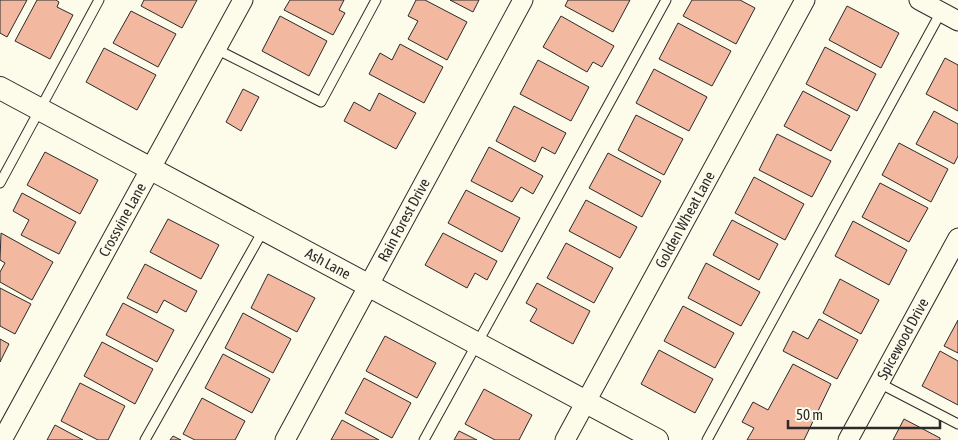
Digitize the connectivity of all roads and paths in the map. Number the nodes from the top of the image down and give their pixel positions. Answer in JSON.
{"nodes":[{"id":1,"x":99,"y":0,"type":"edge"},
{"id":2,"x":243,"y":0,"type":"edge"},
{"id":3,"x":376,"y":0,"type":"edge"},
{"id":4,"x":523,"y":0,"type":"edge"},
{"id":5,"x":666,"y":0,"type":"edge"},
{"id":6,"x":806,"y":0,"type":"edge"},
{"id":7,"x":919,"y":0,"type":"edge"},
{"id":8,"x":952,"y":15,"type":"edge"},
{"id":9,"x":216,"y":49,"type":"junction"},
{"id":10,"x":0,"y":88,"type":"edge"},
{"id":11,"x":40,"y":109,"type":"junction"},
{"id":12,"x":150,"y":168,"type":"junction"},
{"id":13,"x":0,"y":183,"type":"edge"},
{"id":14,"x":264,"y":229,"type":"junction"},
{"id":15,"x":958,"y":238,"type":"edge"},
{"id":16,"x":369,"y":285,"type":"junction"},
{"id":17,"x":477,"y":344,"type":"junction"},
{"id":18,"x":879,"y":383,"type":"junction"},
{"id":19,"x":586,"y":402,"type":"junction"},
{"id":20,"x":958,"y":424,"type":"edge"},
{"id":21,"x":2,"y":440,"type":"edge"},
{"id":22,"x":145,"y":440,"type":"edge"},
{"id":23,"x":285,"y":440,"type":"edge"},
{"id":24,"x":424,"y":440,"type":"edge"},
{"id":25,"x":565,"y":440,"type":"edge"},
{"id":26,"x":657,"y":440,"type":"edge"},
{"id":27,"x":707,"y":440,"type":"edge"},
{"id":28,"x":848,"y":440,"type":"edge"}],
"edges":[{"from":1,"to":11,"type":"lane"},
{"from":2,"to":9,"type":"street","name":"Crossvine Lane"},
{"from":3,"to":9,"type":"lane"},
{"from":4,"to":16,"type":"street","name":"Rain Forest Drive"},
{"from":5,"to":17,"type":"lane"},
{"from":6,"to":19,"type":"street","name":"Golden Wheat Lane"},
{"from":7,"to":8,"type":"street"},
{"from":8,"to":27,"type":"lane"},
{"from":9,"to":12,"type":"street","name":"Crossvine Lane"},
{"from":10,"to":11,"type":"street","name":"Ash Lane"},
{"from":11,"to":12,"type":"street","name":"Ash Lane"},
{"from":11,"to":13,"type":"lane"},
{"from":12,"to":14,"type":"street","name":"Ash Lane"},
{"from":12,"to":21,"type":"street","name":"Crossvine Lane"},
{"from":14,"to":16,"type":"street","name":"Ash Lane"},
{"from":14,"to":22,"type":"lane"},
{"from":15,"to":18,"type":"street","name":"Spicewood Drive"},
{"from":16,"to":17,"type":"street","name":"Ash Lane"},
{"from":16,"to":23,"type":"street","name":"Rain Forest Drive"},
{"from":17,"to":19,"type":"street","name":"Ash Lane"},
{"from":17,"to":24,"type":"lane"},
{"from":18,"to":20,"type":"lane"},
{"from":18,"to":28,"type":"street","name":"Spicewood Drive"},
{"from":19,"to":25,"type":"street","name":"Golden Wheat Lane"},
{"from":19,"to":26,"type":"street","name":"Ash Lane"}]}
